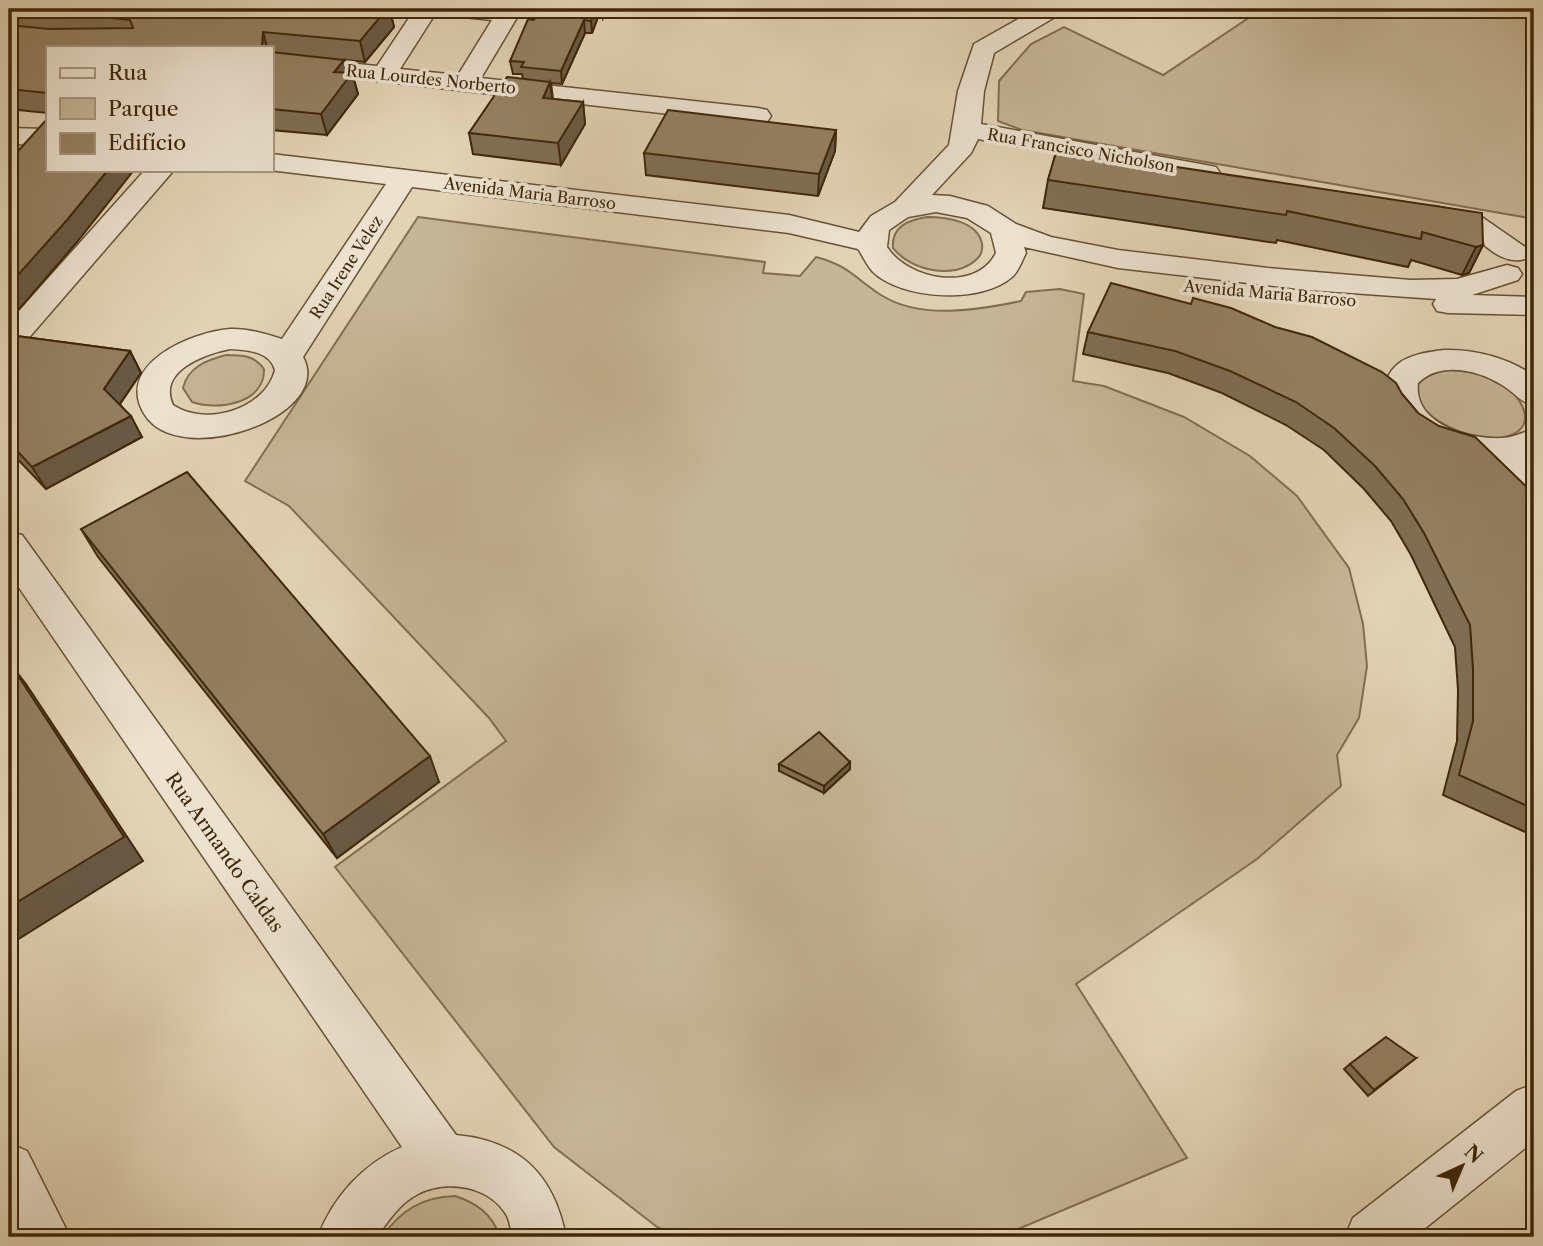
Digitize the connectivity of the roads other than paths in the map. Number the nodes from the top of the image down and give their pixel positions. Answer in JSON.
{"nodes":[{"id":1,"x":427,"y":9,"type":"edge"},
{"id":2,"x":442,"y":9,"type":"edge"},
{"id":3,"x":1052,"y":9,"type":"edge"},
{"id":4,"x":508,"y":11,"type":"edge"},
{"id":5,"x":273,"y":62,"type":"edge"},
{"id":6,"x":384,"y":74,"type":"junction"},
{"id":7,"x":466,"y":82,"type":"junction"},
{"id":8,"x":758,"y":116,"type":"dead end"},
{"id":9,"x":9,"y":136,"type":"edge"},
{"id":10,"x":46,"y":137,"type":"edge"},
{"id":11,"x":965,"y":138,"type":"junction"},
{"id":12,"x":273,"y":162,"type":"edge"},
{"id":13,"x":158,"y":172,"type":"edge"},
{"id":14,"x":1225,"y":176,"type":"edge"},
{"id":15,"x":404,"y":178,"type":"junction"},
{"id":16,"x":971,"y":209,"type":"junction"},
{"id":17,"x":1415,"y":211,"type":"edge"},
{"id":18,"x":895,"y":213,"type":"junction"},
{"id":19,"x":789,"y":224,"type":"junction"},
{"id":20,"x":871,"y":243,"type":"junction"},
{"id":21,"x":1008,"y":244,"type":"junction"},
{"id":22,"x":1519,"y":258,"type":"edge"},
{"id":23,"x":1532,"y":307,"type":"edge"},
{"id":24,"x":9,"y":341,"type":"edge"},
{"id":25,"x":287,"y":356,"type":"dead end"},
{"id":26,"x":1534,"y":395,"type":"edge"},
{"id":27,"x":1534,"y":441,"type":"edge"},
{"id":28,"x":1498,"y":451,"type":"junction"},
{"id":29,"x":1534,"y":485,"type":"edge"},
{"id":30,"x":9,"y":545,"type":"edge"},
{"id":31,"x":1534,"y":1109,"type":"edge"},
{"id":32,"x":442,"y":1160,"type":"junction"},
{"id":33,"x":9,"y":1169,"type":"edge"},
{"id":34,"x":43,"y":1237,"type":"edge"},
{"id":35,"x":345,"y":1237,"type":"edge"},
{"id":36,"x":539,"y":1237,"type":"edge"},
{"id":37,"x":1372,"y":1237,"type":"edge"}],
"edges":[{"from":1,"to":6,"type":"street"},
{"from":2,"to":4,"type":"street"},
{"from":3,"to":11,"type":"street"},
{"from":4,"to":7,"type":"street"},
{"from":5,"to":6,"type":"street","name":"Rua Lourdes Norberto"},
{"from":6,"to":7,"type":"street","name":"Rua Lourdes Norberto"},
{"from":7,"to":8,"type":"street","name":"Rua Lourdes Norberto"},
{"from":9,"to":10,"type":"street"},
{"from":11,"to":14,"type":"street","name":"Rua Francisco Nicholson"},
{"from":11,"to":16,"type":"street"},
{"from":11,"to":18,"type":"street"},
{"from":12,"to":15,"type":"street","name":"Avenida Maria Barroso"},
{"from":13,"to":24,"type":"street"},
{"from":15,"to":19,"type":"street","name":"Avenida Maria Barroso"},
{"from":15,"to":25,"type":"street","name":"Rua Irene Velez"},
{"from":16,"to":18,"type":"street","name":"Avenida Maria Barroso"},
{"from":16,"to":21,"type":"street","name":"Avenida Maria Barroso"},
{"from":17,"to":22,"type":"street"},
{"from":18,"to":19,"type":"street","name":"Avenida Maria Barroso"},
{"from":18,"to":20,"type":"street"},
{"from":19,"to":20,"type":"street","name":"Avenida Maria Barroso"},
{"from":20,"to":21,"type":"street"},
{"from":21,"to":22,"type":"street","name":"Avenida Maria Barroso"},
{"from":21,"to":23,"type":"street","name":"Avenida Maria Barroso"},
{"from":22,"to":23,"type":"street","name":"Avenida Maria Barroso"},
{"from":26,"to":28,"type":"street"},
{"from":27,"to":28,"type":"street"},
{"from":28,"to":29,"type":"street"},
{"from":30,"to":32,"type":"street","name":"Rua Armando Caldas"},
{"from":31,"to":37,"type":"street"},
{"from":32,"to":35,"type":"street"},
{"from":32,"to":36,"type":"street"},
{"from":33,"to":34,"type":"street"}]}
